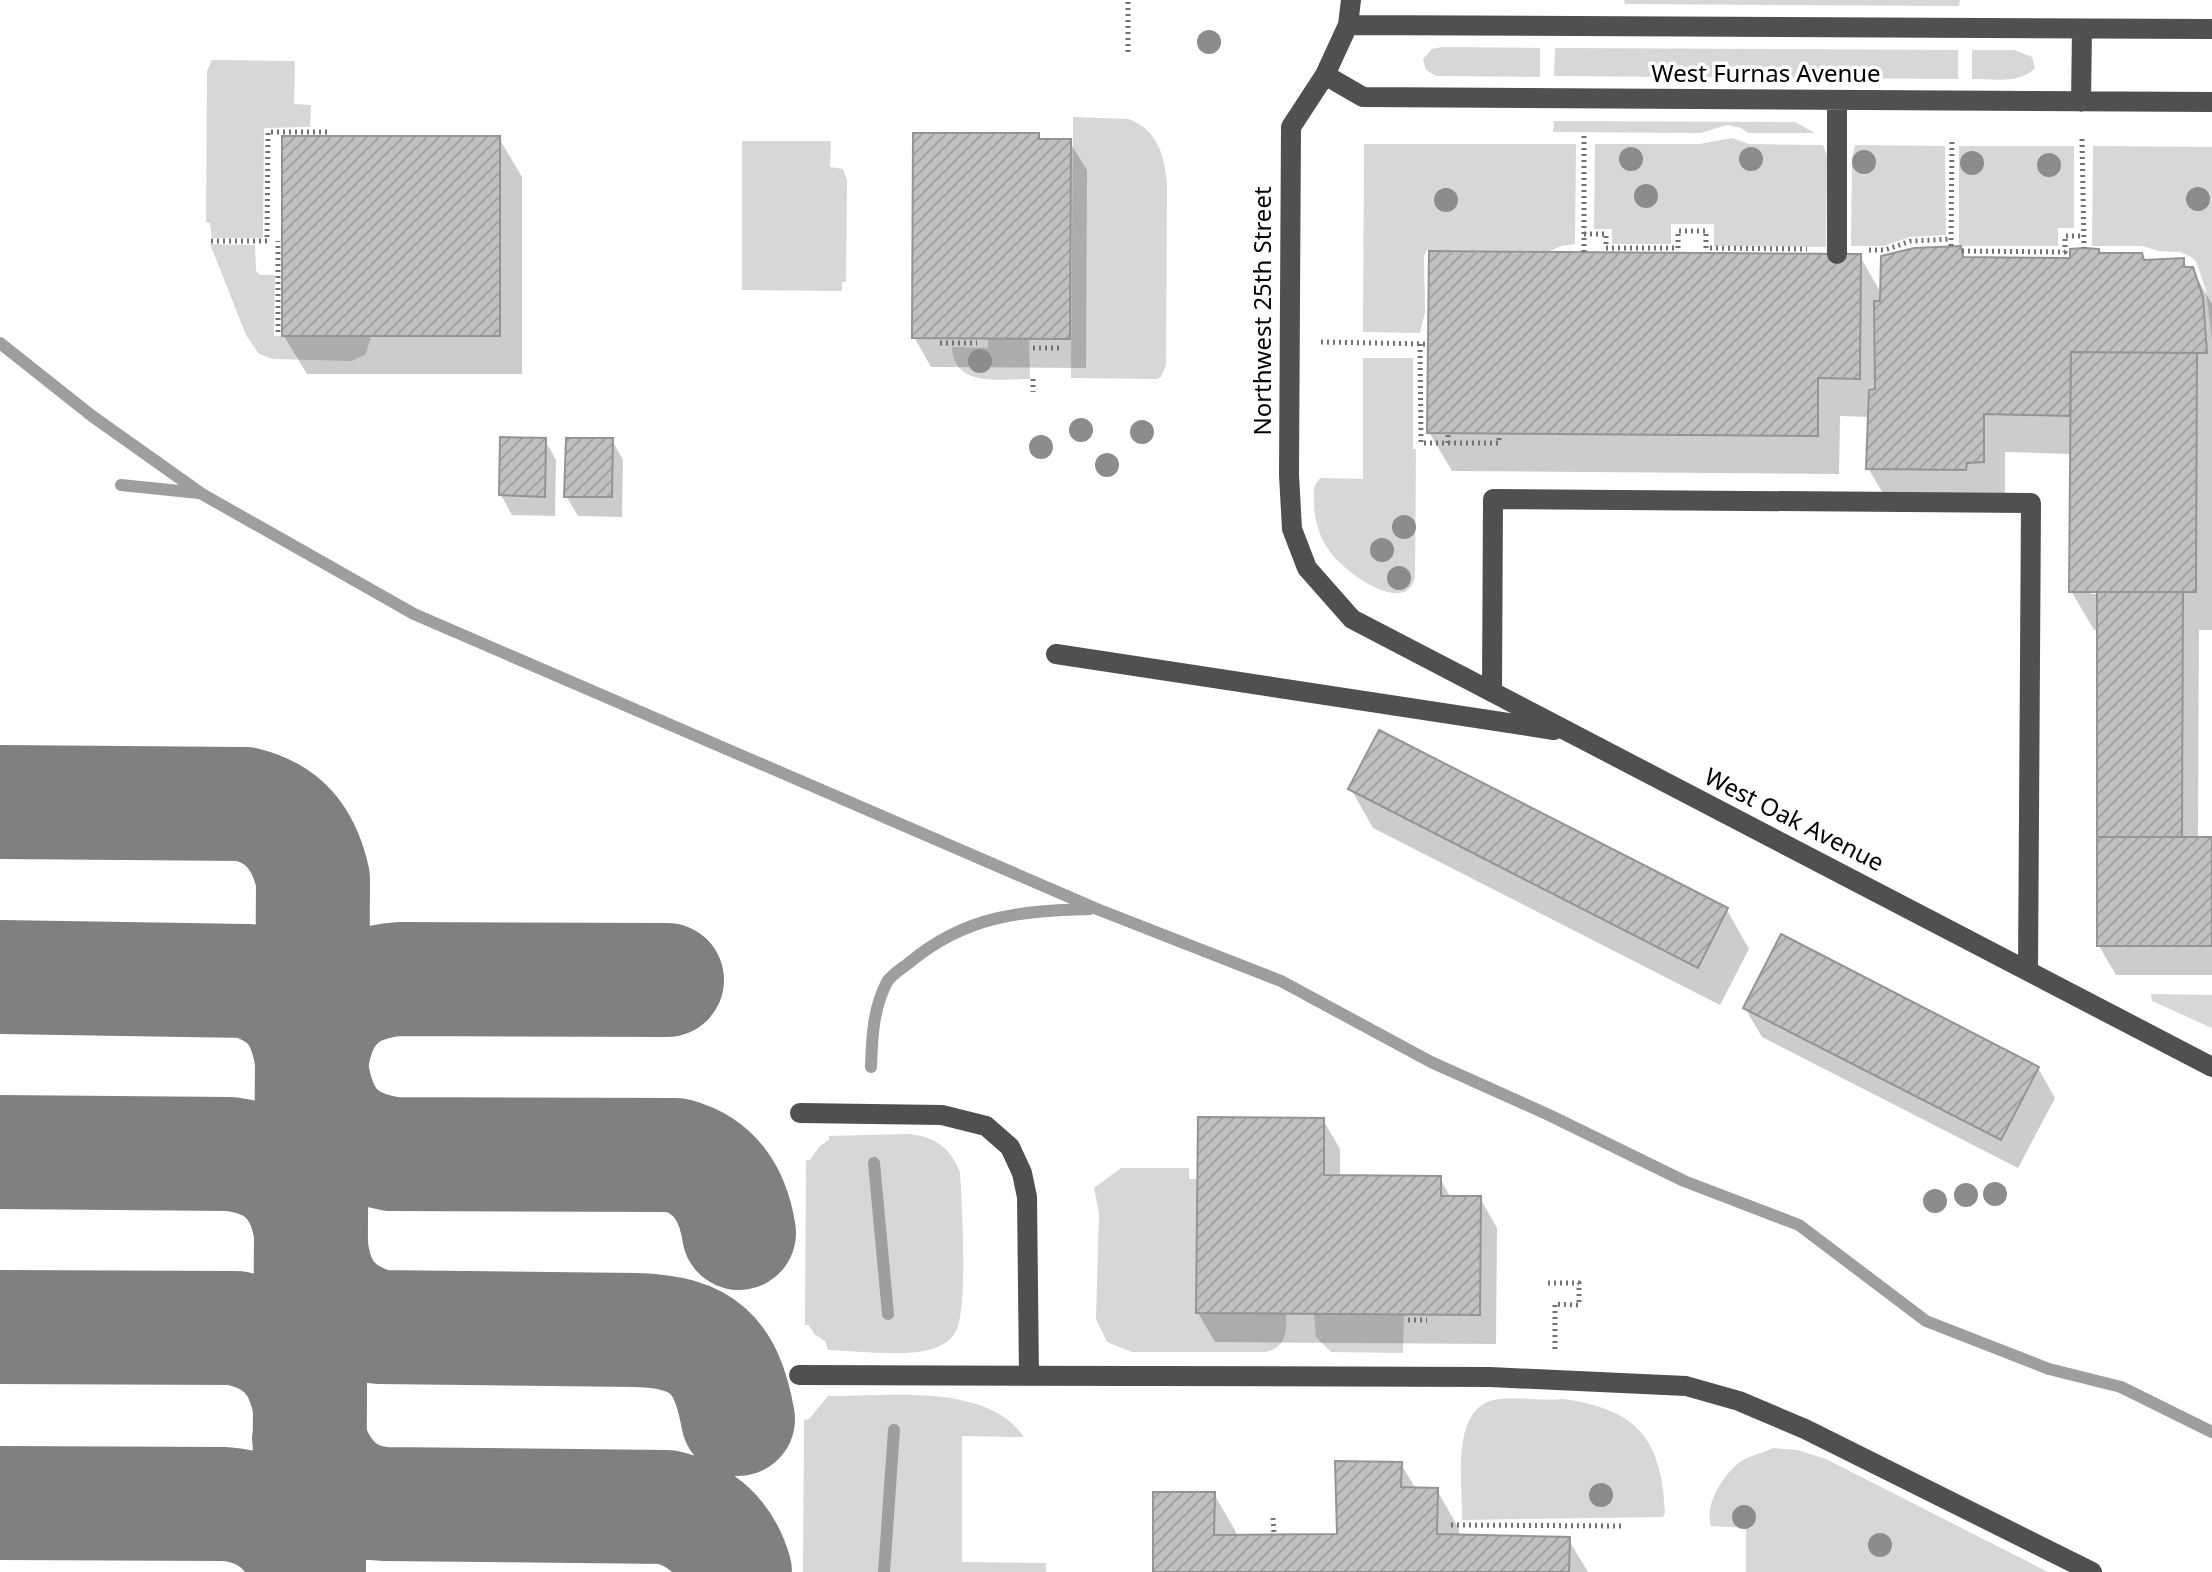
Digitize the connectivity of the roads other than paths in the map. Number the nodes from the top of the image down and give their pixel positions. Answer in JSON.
{"nodes":[{"id":1,"x":1351,"y":0,"type":"edge"},
{"id":2,"x":1348,"y":25,"type":"junction"},
{"id":3,"x":2082,"y":29,"type":"junction"},
{"id":4,"x":2212,"y":29,"type":"edge"},
{"id":5,"x":1325,"y":75,"type":"junction"},
{"id":6,"x":1837,"y":100,"type":"junction"},
{"id":7,"x":2081,"y":102,"type":"junction"},
{"id":8,"x":2212,"y":102,"type":"edge"},
{"id":9,"x":1837,"y":252,"type":"road end"},
{"id":10,"x":1352,"y":619,"type":"joint"},
{"id":11,"x":1056,"y":654,"type":"dead end"},
{"id":12,"x":1492,"y":692,"type":"junction"},
{"id":13,"x":1570,"y":733,"type":"junction"},
{"id":14,"x":2028,"y":971,"type":"junction"},
{"id":15,"x":2212,"y":1067,"type":"edge"},
{"id":16,"x":800,"y":1113,"type":"dead end"},
{"id":17,"x":799,"y":1375,"type":"dead end"},
{"id":18,"x":1029,"y":1376,"type":"junction"},
{"id":19,"x":2092,"y":1572,"type":"edge"}],
"edges":[{"from":1,"to":2,"type":"lane","name":"Northwest 25th Street"},
{"from":2,"to":3,"type":"lane","name":"West Furnas Avenue"},
{"from":2,"to":5,"type":"lane","name":"Northwest 25th Street"},
{"from":3,"to":4,"type":"lane","name":"West Furnas Avenue"},
{"from":3,"to":7,"type":"lane"},
{"from":5,"to":6,"type":"lane","name":"West Furnas Avenue"},
{"from":5,"to":10,"type":"lane","name":"Northwest 25th Street"},
{"from":6,"to":7,"type":"lane","name":"West Furnas Avenue"},
{"from":6,"to":9,"type":"lane"},
{"from":7,"to":8,"type":"lane","name":"West Furnas Avenue"},
{"from":10,"to":12,"type":"lane","name":"West Oak Avenue"},
{"from":11,"to":13,"type":"lane"},
{"from":12,"to":13,"type":"lane","name":"West Oak Avenue"},
{"from":12,"to":14,"type":"lane"},
{"from":13,"to":14,"type":"lane","name":"West Oak Avenue"},
{"from":14,"to":15,"type":"lane","name":"West Oak Avenue"},
{"from":16,"to":18,"type":"lane"},
{"from":17,"to":18,"type":"lane"},
{"from":18,"to":19,"type":"lane"}]}
